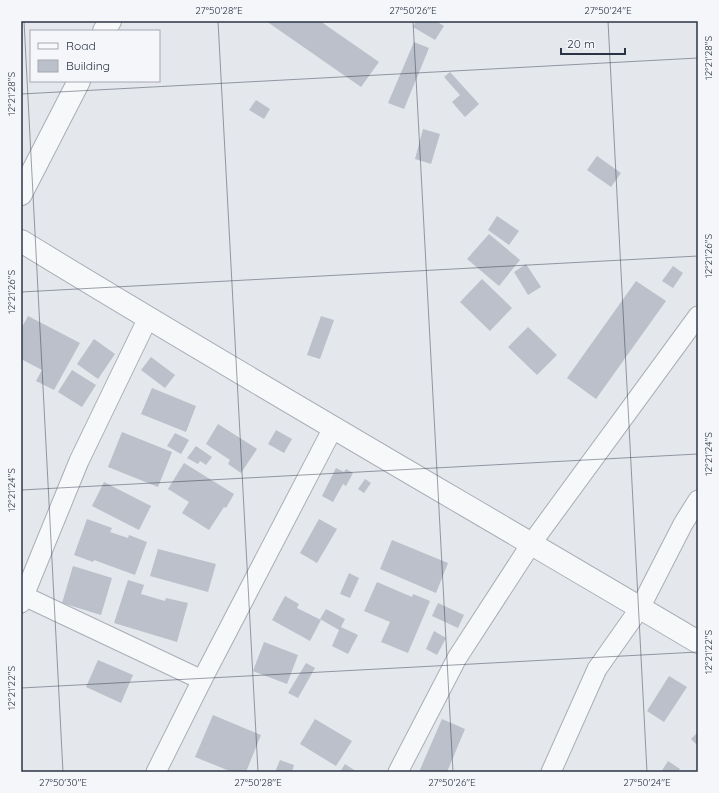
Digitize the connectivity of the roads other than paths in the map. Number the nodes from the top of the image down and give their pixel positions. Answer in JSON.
{"nodes":[{"id":1,"x":110,"y":21,"type":"edge"},
{"id":2,"x":105,"y":30,"type":"edge"},
{"id":3,"x":78,"y":82,"type":"edge"},
{"id":4,"x":21,"y":194,"type":"edge"},
{"id":5,"x":21,"y":241,"type":"edge"},
{"id":6,"x":698,"y":316,"type":"edge"},
{"id":7,"x":148,"y":318,"type":"junction"},
{"id":8,"x":333,"y":428,"type":"junction"},
{"id":9,"x":698,"y":500,"type":"edge"},
{"id":10,"x":531,"y":544,"type":"junction"},
{"id":11,"x":23,"y":600,"type":"edge"},
{"id":12,"x":634,"y":605,"type":"junction"},
{"id":13,"x":698,"y":642,"type":"edge"},
{"id":14,"x":202,"y":680,"type":"junction"},
{"id":15,"x":156,"y":772,"type":"edge"},
{"id":16,"x":398,"y":772,"type":"edge"},
{"id":17,"x":551,"y":772,"type":"edge"}],
"edges":[{"from":1,"to":2,"type":"street"},
{"from":3,"to":4,"type":"street"},
{"from":5,"to":7,"type":"street"},
{"from":6,"to":10,"type":"street"},
{"from":7,"to":8,"type":"street"},
{"from":7,"to":11,"type":"street"},
{"from":8,"to":10,"type":"street"},
{"from":8,"to":14,"type":"street"},
{"from":9,"to":12,"type":"street"},
{"from":10,"to":12,"type":"street"},
{"from":10,"to":16,"type":"street"},
{"from":11,"to":14,"type":"street"},
{"from":12,"to":13,"type":"street"},
{"from":12,"to":17,"type":"street"},
{"from":14,"to":15,"type":"street"}]}
